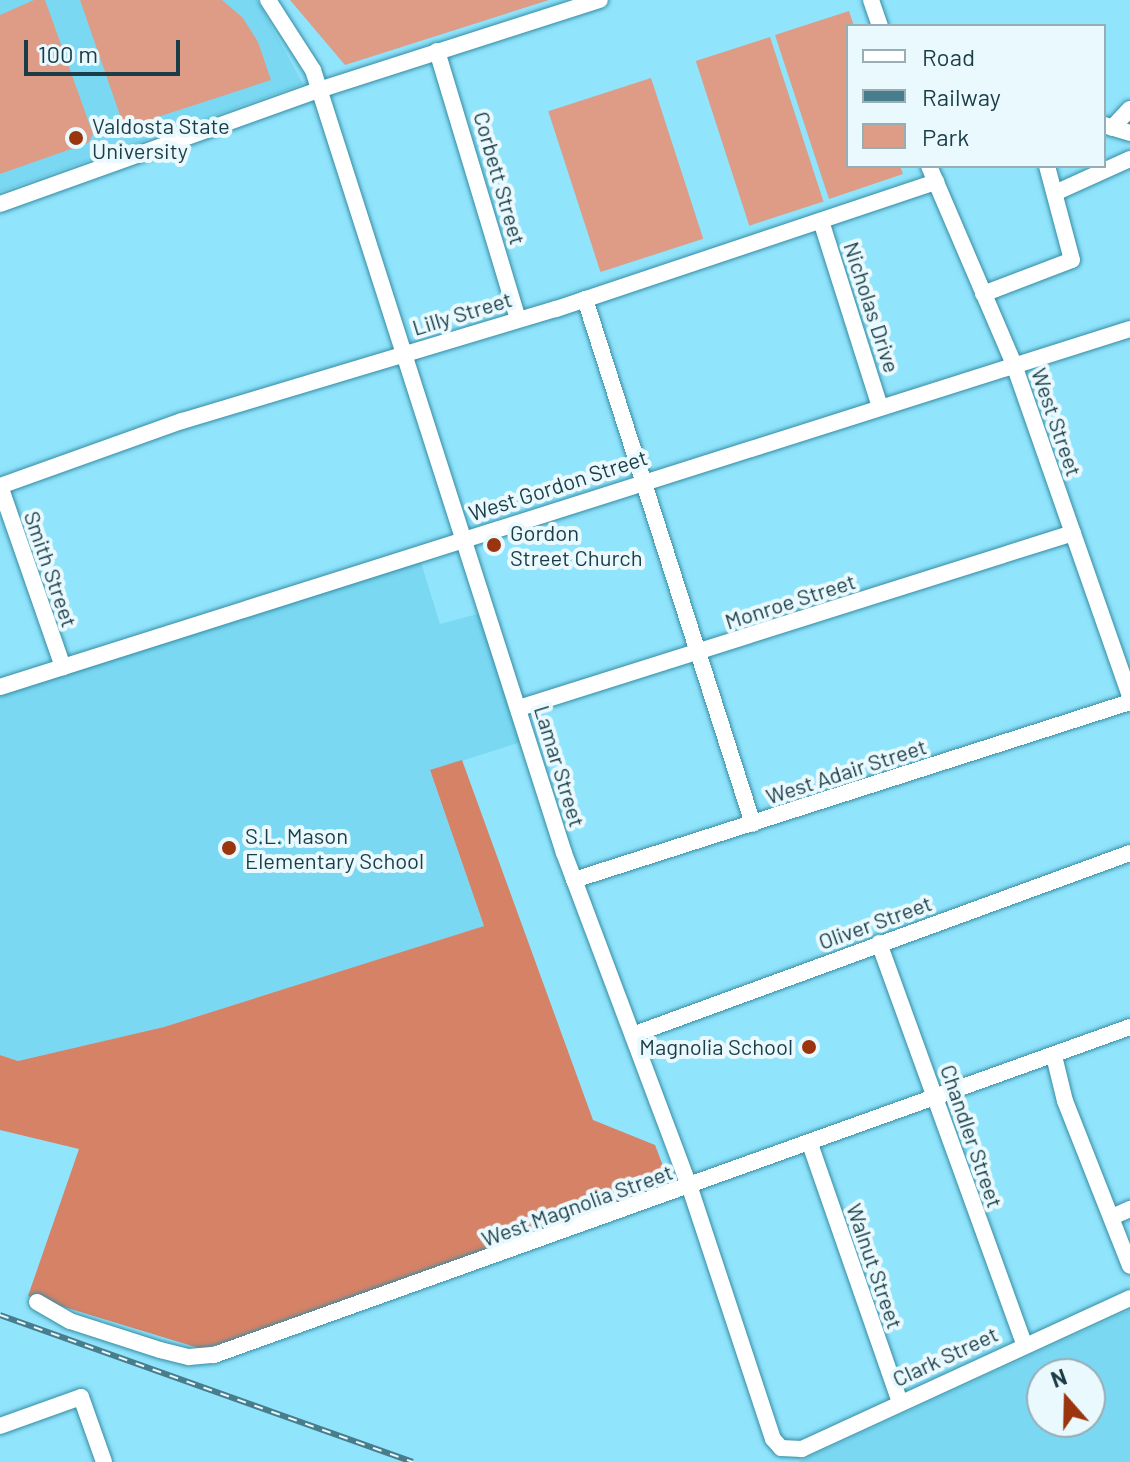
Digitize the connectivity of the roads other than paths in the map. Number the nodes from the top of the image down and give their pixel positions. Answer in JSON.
{"nodes":[{"id":1,"x":268,"y":0,"type":"edge"},
{"id":2,"x":600,"y":0,"type":"edge"},
{"id":3,"x":871,"y":0,"type":"edge"},
{"id":4,"x":879,"y":24,"type":"edge"},
{"id":5,"x":437,"y":51,"type":"junction"},
{"id":6,"x":319,"y":90,"type":"junction"},
{"id":7,"x":1130,"y":109,"type":"edge"},
{"id":8,"x":1108,"y":127,"type":"edge"},
{"id":9,"x":1130,"y":133,"type":"edge"},
{"id":10,"x":1130,"y":159,"type":"edge"},
{"id":11,"x":1048,"y":168,"type":"edge"},
{"id":12,"x":932,"y":174,"type":"edge"},
{"id":13,"x":1057,"y":192,"type":"junction"},
{"id":14,"x":0,"y":204,"type":"edge"},
{"id":15,"x":821,"y":221,"type":"junction"},
{"id":16,"x":983,"y":294,"type":"junction"},
{"id":17,"x":585,"y":299,"type":"junction"},
{"id":18,"x":518,"y":319,"type":"junction"},
{"id":19,"x":1130,"y":329,"type":"edge"},
{"id":20,"x":405,"y":354,"type":"junction"},
{"id":21,"x":1013,"y":362,"type":"junction"},
{"id":22,"x":880,"y":407,"type":"junction"},
{"id":23,"x":647,"y":480,"type":"junction"},
{"id":24,"x":0,"y":486,"type":"edge"},
{"id":25,"x":1073,"y":533,"type":"junction"},
{"id":26,"x":463,"y":538,"type":"junction"},
{"id":27,"x":701,"y":652,"type":"junction"},
{"id":28,"x":63,"y":667,"type":"junction"},
{"id":29,"x":0,"y":687,"type":"edge"},
{"id":30,"x":1130,"y":700,"type":"edge"},
{"id":31,"x":519,"y":708,"type":"junction"},
{"id":32,"x":753,"y":824,"type":"junction"},
{"id":33,"x":1130,"y":853,"type":"edge"},
{"id":34,"x":574,"y":880,"type":"junction"},
{"id":35,"x":879,"y":943,"type":"junction"},
{"id":36,"x":1130,"y":1027,"type":"edge"},
{"id":37,"x":635,"y":1034,"type":"junction"},
{"id":38,"x":1054,"y":1056,"type":"junction"},
{"id":39,"x":936,"y":1098,"type":"junction"},
{"id":40,"x":810,"y":1144,"type":"junction"},
{"id":41,"x":690,"y":1188,"type":"junction"},
{"id":42,"x":1130,"y":1209,"type":"edge"},
{"id":43,"x":1112,"y":1217,"type":"junction"},
{"id":44,"x":1130,"y":1266,"type":"edge"},
{"id":45,"x":1130,"y":1298,"type":"edge"},
{"id":46,"x":37,"y":1302,"type":"dead end"},
{"id":47,"x":1024,"y":1343,"type":"junction"},
{"id":48,"x":900,"y":1402,"type":"junction"},
{"id":49,"x":0,"y":1426,"type":"edge"},
{"id":50,"x":781,"y":1448,"type":"joint"},
{"id":51,"x":104,"y":1462,"type":"edge"}],
"edges":[{"from":1,"to":6,"type":"street","name":"Lamar Street"},
{"from":2,"to":5,"type":"street"},
{"from":3,"to":4,"type":"street"},
{"from":5,"to":6,"type":"street"},
{"from":5,"to":18,"type":"street","name":"Corbett Street"},
{"from":6,"to":14,"type":"street"},
{"from":6,"to":20,"type":"street","name":"Lamar Street"},
{"from":7,"to":8,"type":"street"},
{"from":8,"to":9,"type":"street"},
{"from":10,"to":13,"type":"street"},
{"from":11,"to":13,"type":"street"},
{"from":12,"to":15,"type":"street","name":"Lilly Street"},
{"from":12,"to":16,"type":"street","name":"West Street"},
{"from":13,"to":16,"type":"street"},
{"from":15,"to":17,"type":"street","name":"Lilly Street"},
{"from":15,"to":22,"type":"street","name":"Nicholas Drive"},
{"from":16,"to":21,"type":"street","name":"West Street"},
{"from":17,"to":18,"type":"street","name":"Lilly Street"},
{"from":17,"to":23,"type":"street"},
{"from":18,"to":20,"type":"street","name":"Lilly Street"},
{"from":19,"to":21,"type":"street","name":"West Gordon Street"},
{"from":20,"to":24,"type":"street","name":"Lilly Street"},
{"from":20,"to":26,"type":"street","name":"Lamar Street"},
{"from":21,"to":22,"type":"street","name":"West Gordon Street"},
{"from":21,"to":25,"type":"street","name":"West Street"},
{"from":22,"to":23,"type":"street","name":"West Gordon Street"},
{"from":23,"to":26,"type":"street","name":"West Gordon Street"},
{"from":23,"to":27,"type":"street"},
{"from":24,"to":28,"type":"street","name":"Smith Street"},
{"from":25,"to":27,"type":"street","name":"Monroe Street"},
{"from":25,"to":30,"type":"street","name":"West Street"},
{"from":26,"to":28,"type":"street","name":"West Gordon Street"},
{"from":26,"to":31,"type":"street","name":"Lamar Street"},
{"from":27,"to":31,"type":"street","name":"Monroe Street"},
{"from":27,"to":32,"type":"street"},
{"from":28,"to":29,"type":"street","name":"West Gordon Street"},
{"from":30,"to":32,"type":"street","name":"West Adair Street"},
{"from":31,"to":34,"type":"street","name":"Lamar Street"},
{"from":32,"to":34,"type":"street","name":"West Adair Street"},
{"from":33,"to":35,"type":"street","name":"Oliver Street"},
{"from":34,"to":37,"type":"street","name":"Lamar Street"},
{"from":35,"to":37,"type":"street","name":"Oliver Street"},
{"from":35,"to":39,"type":"street","name":"Chandler Street"},
{"from":36,"to":38,"type":"street","name":"West Magnolia Street"},
{"from":37,"to":41,"type":"street","name":"Lamar Street"},
{"from":38,"to":39,"type":"street","name":"West Magnolia Street"},
{"from":38,"to":43,"type":"street"},
{"from":39,"to":40,"type":"street","name":"West Magnolia Street"},
{"from":39,"to":47,"type":"street","name":"Chandler Street"},
{"from":40,"to":41,"type":"street","name":"West Magnolia Street"},
{"from":40,"to":48,"type":"street","name":"Walnut Street"},
{"from":41,"to":46,"type":"street","name":"West Magnolia Street"},
{"from":41,"to":50,"type":"street","name":"Lamar Street"},
{"from":42,"to":43,"type":"street"},
{"from":43,"to":44,"type":"street"},
{"from":45,"to":47,"type":"street","name":"Clark Street"},
{"from":47,"to":48,"type":"street","name":"Clark Street"},
{"from":48,"to":50,"type":"street","name":"Clark Street"},
{"from":49,"to":51,"type":"street"}]}
